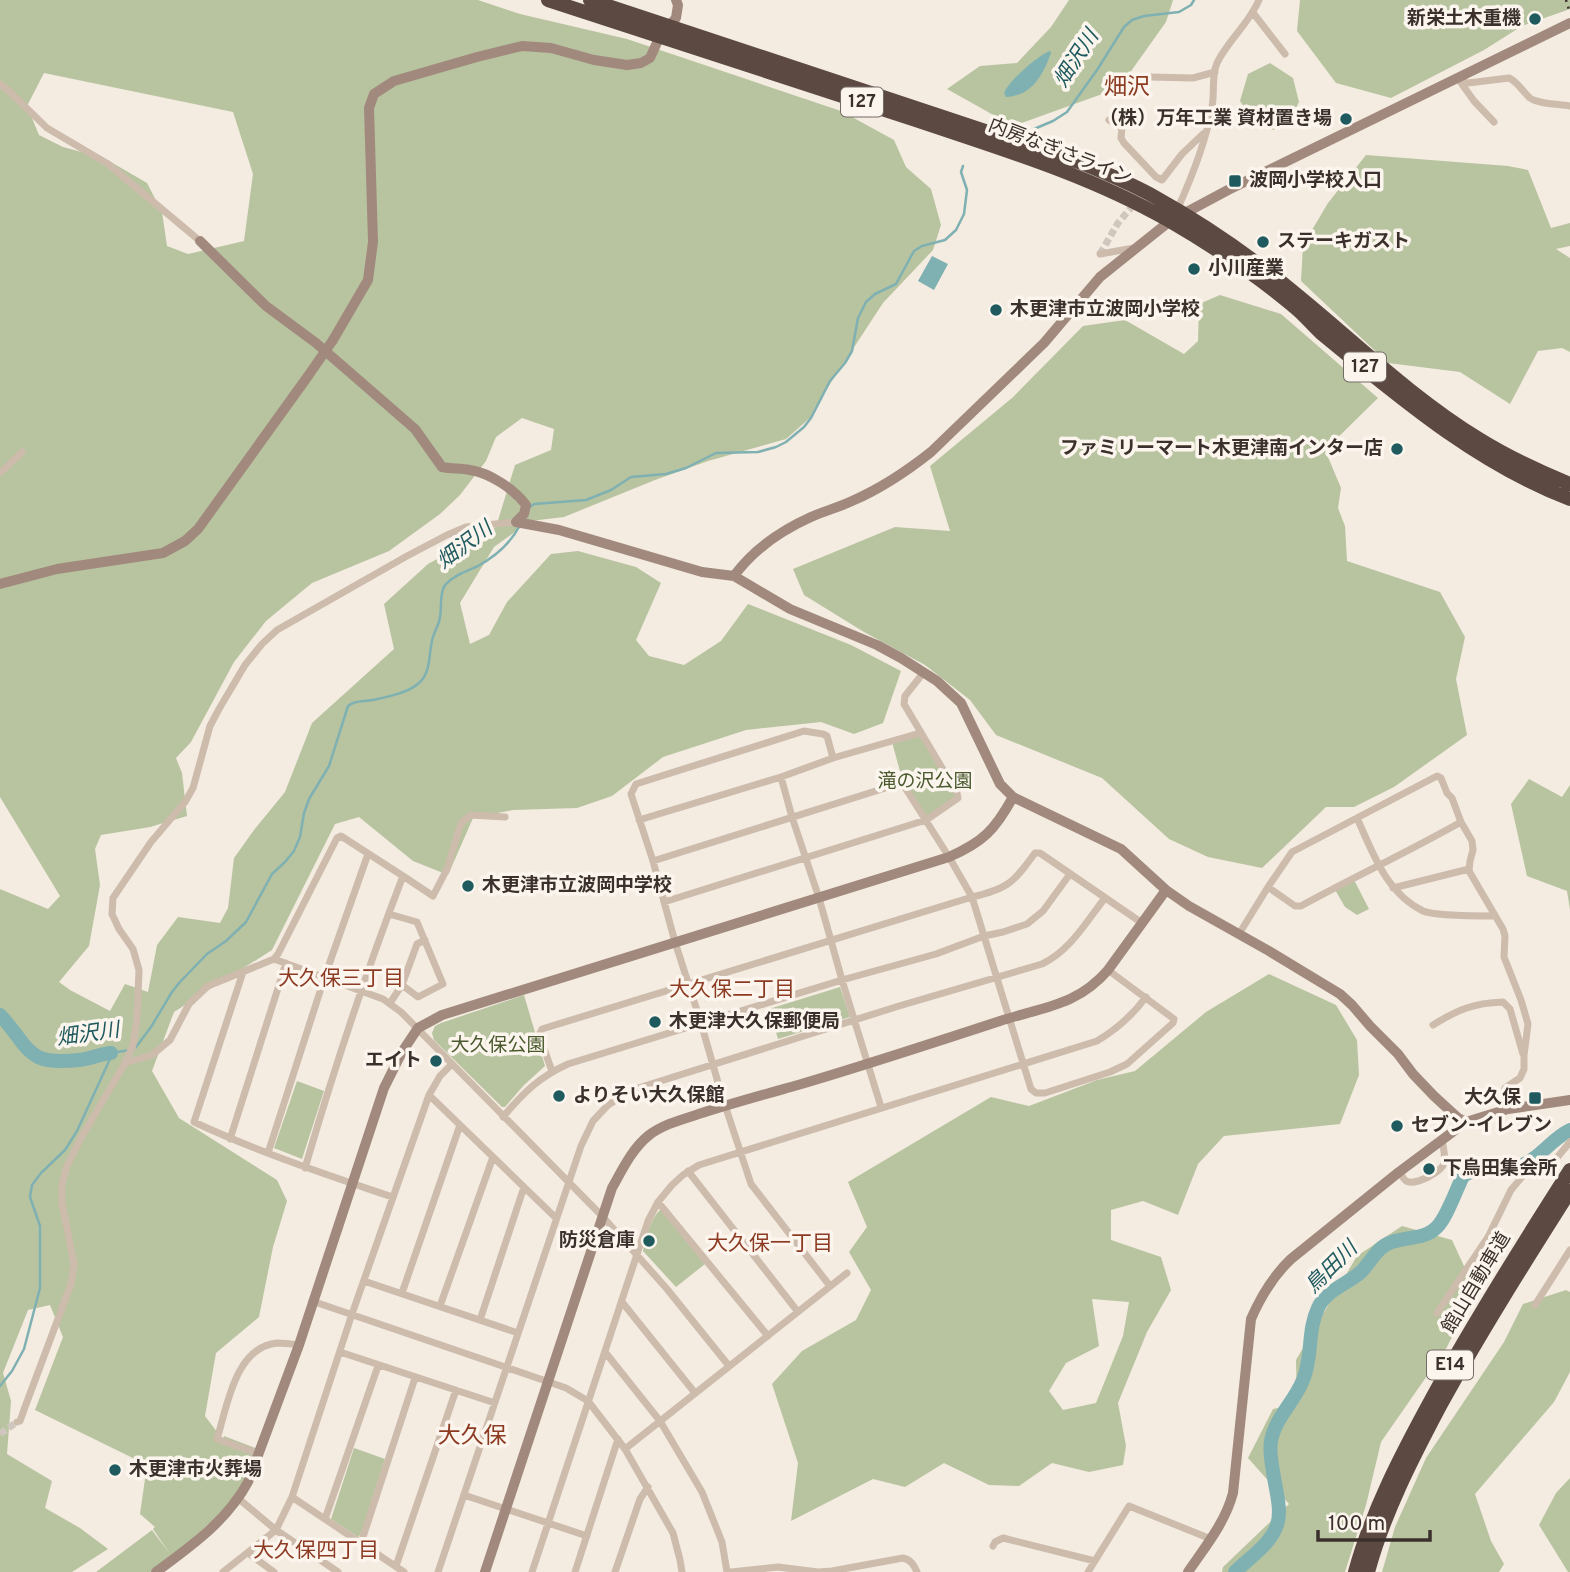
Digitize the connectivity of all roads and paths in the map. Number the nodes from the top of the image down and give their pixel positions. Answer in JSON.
{"nodes":[{"id":1,"x":548,"y":0,"type":"edge"},
{"id":2,"x":590,"y":0,"type":"edge"},
{"id":3,"x":676,"y":0,"type":"edge"},
{"id":4,"x":1259,"y":0,"type":"edge"},
{"id":5,"x":1254,"y":14,"type":"junction"},
{"id":6,"x":1570,"y":23,"type":"edge"},
{"id":7,"x":665,"y":31,"type":"junction"},
{"id":8,"x":1285,"y":54,"type":"dead end"},
{"id":9,"x":1215,"y":72,"type":"junction"},
{"id":10,"x":1150,"y":77,"type":"dead end"},
{"id":11,"x":1459,"y":78,"type":"junction"},
{"id":12,"x":0,"y":84,"type":"edge"},
{"id":13,"x":1570,"y":106,"type":"edge"},
{"id":14,"x":1109,"y":120,"type":"dead end"},
{"id":15,"x":1494,"y":122,"type":"dead end"},
{"id":16,"x":1206,"y":131,"type":"junction"},
{"id":17,"x":1176,"y":215,"type":"junction"},
{"id":18,"x":200,"y":241,"type":"joint"},
{"id":19,"x":1137,"y":247,"type":"junction"},
{"id":20,"x":1100,"y":254,"type":"dead end"},
{"id":21,"x":22,"y":452,"type":"dead end"},
{"id":22,"x":0,"y":472,"type":"edge"},
{"id":23,"x":1570,"y":484,"type":"edge"},
{"id":24,"x":1570,"y":499,"type":"edge"},
{"id":25,"x":516,"y":522,"type":"junction"},
{"id":26,"x":734,"y":576,"type":"junction"},
{"id":27,"x":0,"y":584,"type":"edge"},
{"id":28,"x":924,"y":672,"type":"junction"},
{"id":29,"x":920,"y":733,"type":"junction"},
{"id":30,"x":832,"y":758,"type":"junction"},
{"id":31,"x":781,"y":777,"type":"junction"},
{"id":32,"x":1013,"y":797,"type":"junction"},
{"id":33,"x":505,"y":817,"type":"dead end"},
{"id":34,"x":792,"y":817,"type":"junction"},
{"id":35,"x":1357,"y":818,"type":"junction"},
{"id":36,"x":639,"y":820,"type":"junction"},
{"id":37,"x":926,"y":820,"type":"junction"},
{"id":38,"x":1461,"y":822,"type":"junction"},
{"id":39,"x":369,"y":854,"type":"junction"},
{"id":40,"x":950,"y":857,"type":"junction"},
{"id":41,"x":806,"y":858,"type":"junction"},
{"id":42,"x":653,"y":861,"type":"junction"},
{"id":43,"x":1378,"y":865,"type":"junction"},
{"id":44,"x":1469,"y":869,"type":"junction"},
{"id":45,"x":1070,"y":874,"type":"junction"},
{"id":46,"x":403,"y":876,"type":"junction"},
{"id":47,"x":1268,"y":887,"type":"junction"},
{"id":48,"x":1393,"y":888,"type":"junction"},
{"id":49,"x":1166,"y":890,"type":"junction"},
{"id":50,"x":972,"y":897,"type":"junction"},
{"id":51,"x":820,"y":898,"type":"junction"},
{"id":52,"x":1105,"y":898,"type":"junction"},
{"id":53,"x":664,"y":902,"type":"junction"},
{"id":54,"x":389,"y":914,"type":"junction"},
{"id":55,"x":1494,"y":916,"type":"junction"},
{"id":56,"x":1142,"y":923,"type":"junction"},
{"id":57,"x":1239,"y":934,"type":"junction"},
{"id":58,"x":984,"y":936,"type":"junction"},
{"id":59,"x":425,"y":940,"type":"junction"},
{"id":60,"x":831,"y":940,"type":"junction"},
{"id":61,"x":675,"y":942,"type":"junction"},
{"id":62,"x":274,"y":959,"type":"junction"},
{"id":63,"x":286,"y":963,"type":"junction"},
{"id":64,"x":1108,"y":970,"type":"junction"},
{"id":65,"x":243,"y":972,"type":"junction"},
{"id":66,"x":324,"y":976,"type":"junction"},
{"id":67,"x":996,"y":977,"type":"junction"},
{"id":68,"x":842,"y":980,"type":"junction"},
{"id":69,"x":688,"y":984,"type":"junction"},
{"id":70,"x":402,"y":985,"type":"junction"},
{"id":71,"x":362,"y":991,"type":"junction"},
{"id":72,"x":1146,"y":997,"type":"junction"},
{"id":73,"x":390,"y":1003,"type":"junction"},
{"id":74,"x":1009,"y":1018,"type":"junction"},
{"id":75,"x":855,"y":1021,"type":"junction"},
{"id":76,"x":701,"y":1023,"type":"junction"},
{"id":77,"x":1433,"y":1026,"type":"dead end"},
{"id":78,"x":418,"y":1028,"type":"junction"},
{"id":79,"x":1524,"y":1055,"type":"junction"},
{"id":80,"x":125,"y":1063,"type":"junction"},
{"id":81,"x":712,"y":1064,"type":"junction"},
{"id":82,"x":1024,"y":1064,"type":"junction"},
{"id":83,"x":451,"y":1065,"type":"junction"},
{"id":84,"x":869,"y":1065,"type":"junction"},
{"id":85,"x":552,"y":1071,"type":"junction"},
{"id":86,"x":429,"y":1095,"type":"junction"},
{"id":87,"x":1570,"y":1100,"type":"edge"},
{"id":88,"x":725,"y":1106,"type":"junction"},
{"id":89,"x":881,"y":1107,"type":"junction"},
{"id":90,"x":1508,"y":1109,"type":"junction"},
{"id":91,"x":503,"y":1117,"type":"junction"},
{"id":92,"x":1466,"y":1122,"type":"junction"},
{"id":93,"x":460,"y":1125,"type":"junction"},
{"id":94,"x":230,"y":1139,"type":"junction"},
{"id":95,"x":1442,"y":1140,"type":"junction"},
{"id":96,"x":1570,"y":1142,"type":"edge"},
{"id":97,"x":740,"y":1150,"type":"junction"},
{"id":98,"x":268,"y":1153,"type":"junction"},
{"id":99,"x":494,"y":1157,"type":"junction"},
{"id":100,"x":305,"y":1168,"type":"junction"},
{"id":101,"x":1570,"y":1170,"type":"edge"},
{"id":102,"x":688,"y":1171,"type":"junction"},
{"id":103,"x":1399,"y":1172,"type":"junction"},
{"id":104,"x":568,"y":1182,"type":"junction"},
{"id":105,"x":352,"y":1184,"type":"junction"},
{"id":106,"x":524,"y":1187,"type":"junction"},
{"id":107,"x":1570,"y":1191,"type":"edge"},
{"id":108,"x":392,"y":1197,"type":"junction"},
{"id":109,"x":658,"y":1202,"type":"junction"},
{"id":110,"x":603,"y":1217,"type":"junction"},
{"id":111,"x":556,"y":1218,"type":"junction"},
{"id":112,"x":1570,"y":1250,"type":"edge"},
{"id":113,"x":637,"y":1255,"type":"junction"},
{"id":114,"x":847,"y":1273,"type":"dead end"},
{"id":115,"x":364,"y":1281,"type":"junction"},
{"id":116,"x":830,"y":1286,"type":"junction"},
{"id":117,"x":401,"y":1293,"type":"junction"},
{"id":118,"x":312,"y":1301,"type":"junction"},
{"id":119,"x":622,"y":1303,"type":"junction"},
{"id":120,"x":1535,"y":1305,"type":"dead end"},
{"id":121,"x":440,"y":1306,"type":"junction"},
{"id":122,"x":798,"y":1312,"type":"junction"},
{"id":123,"x":1437,"y":1313,"type":"dead end"},
{"id":124,"x":352,"y":1314,"type":"junction"},
{"id":125,"x":480,"y":1320,"type":"junction"},
{"id":126,"x":517,"y":1333,"type":"junction"},
{"id":127,"x":768,"y":1336,"type":"junction"},
{"id":128,"x":299,"y":1345,"type":"junction"},
{"id":129,"x":605,"y":1352,"type":"junction"},
{"id":130,"x":340,"y":1353,"type":"junction"},
{"id":131,"x":378,"y":1366,"type":"junction"},
{"id":132,"x":729,"y":1366,"type":"junction"},
{"id":133,"x":506,"y":1368,"type":"junction"},
{"id":134,"x":415,"y":1378,"type":"junction"},
{"id":135,"x":549,"y":1382,"type":"junction"},
{"id":136,"x":456,"y":1390,"type":"junction"},
{"id":137,"x":695,"y":1393,"type":"junction"},
{"id":138,"x":587,"y":1401,"type":"junction"},
{"id":139,"x":495,"y":1403,"type":"junction"},
{"id":140,"x":660,"y":1421,"type":"junction"},
{"id":141,"x":17,"y":1423,"type":"tunnel mouth"},
{"id":142,"x":618,"y":1438,"type":"junction"},
{"id":143,"x":625,"y":1449,"type":"junction"},
{"id":144,"x":259,"y":1454,"type":"junction"},
{"id":145,"x":648,"y":1487,"type":"junction"},
{"id":146,"x":464,"y":1494,"type":"junction"},
{"id":147,"x":292,"y":1497,"type":"junction"},
{"id":148,"x":239,"y":1499,"type":"junction"},
{"id":149,"x":506,"y":1508,"type":"junction"},
{"id":150,"x":325,"y":1519,"type":"junction"},
{"id":151,"x":548,"y":1523,"type":"junction"},
{"id":152,"x":276,"y":1530,"type":"junction"},
{"id":153,"x":587,"y":1536,"type":"junction"},
{"id":154,"x":1211,"y":1539,"type":"junction"},
{"id":155,"x":361,"y":1543,"type":"junction"},
{"id":156,"x":993,"y":1546,"type":"dead end"},
{"id":157,"x":248,"y":1552,"type":"junction"},
{"id":158,"x":1095,"y":1561,"type":"junction"},
{"id":159,"x":396,"y":1566,"type":"junction"},
{"id":160,"x":156,"y":1572,"type":"edge"},
{"id":161,"x":223,"y":1572,"type":"edge"},
{"id":162,"x":274,"y":1572,"type":"edge"},
{"id":163,"x":338,"y":1572,"type":"edge"},
{"id":164,"x":404,"y":1572,"type":"edge"},
{"id":165,"x":438,"y":1572,"type":"edge"},
{"id":166,"x":485,"y":1572,"type":"edge"},
{"id":167,"x":532,"y":1572,"type":"edge"},
{"id":168,"x":575,"y":1572,"type":"edge"},
{"id":169,"x":615,"y":1572,"type":"edge"},
{"id":170,"x":681,"y":1572,"type":"edge"},
{"id":171,"x":729,"y":1572,"type":"edge"},
{"id":172,"x":917,"y":1572,"type":"edge"},
{"id":173,"x":1088,"y":1572,"type":"edge"},
{"id":174,"x":1188,"y":1572,"type":"edge"},
{"id":175,"x":1355,"y":1572,"type":"edge"},
{"id":176,"x":1368,"y":1572,"type":"edge"}],
"edges":[{"from":1,"to":7,"type":"highway","name":"内房なぎさライン","number":"127"},
{"from":2,"to":7,"type":"highway","name":"内房なぎさライン","number":"127"},
{"from":3,"to":7,"type":"street"},
{"from":4,"to":5,"type":"street"},
{"from":5,"to":8,"type":"street"},
{"from":5,"to":9,"type":"street"},
{"from":6,"to":11,"type":"street"},
{"from":7,"to":17,"type":"highway","name":"内房なぎさライン","number":"127"},
{"from":7,"to":27,"type":"street","bridge":true},
{"from":9,"to":10,"type":"street"},
{"from":9,"to":16,"type":"street"},
{"from":11,"to":13,"type":"street"},
{"from":11,"to":15,"type":"street"},
{"from":11,"to":17,"type":"street"},
{"from":12,"to":18,"type":"street"},
{"from":14,"to":16,"type":"street"},
{"from":16,"to":17,"type":"street"},
{"from":17,"to":19,"type":"street"},
{"from":17,"to":23,"type":"highway","name":"内房なぎさライン","number":"127"},
{"from":17,"to":24,"type":"highway","name":"内房なぎさライン","number":"127"},
{"from":18,"to":25,"type":"street"},
{"from":19,"to":20,"type":"street"},
{"from":19,"to":26,"type":"street"},
{"from":21,"to":22,"type":"street"},
{"from":25,"to":26,"type":"street"},
{"from":25,"to":80,"type":"street"},
{"from":26,"to":28,"type":"street"},
{"from":28,"to":29,"type":"street"},
{"from":28,"to":32,"type":"street"},
{"from":29,"to":30,"type":"street"},
{"from":29,"to":37,"type":"street"},
{"from":30,"to":31,"type":"street"},
{"from":30,"to":36,"type":"street"},
{"from":31,"to":34,"type":"street"},
{"from":31,"to":36,"type":"street"},
{"from":32,"to":40,"type":"street"},
{"from":32,"to":49,"type":"street"},
{"from":33,"to":46,"type":"street"},
{"from":34,"to":37,"type":"street"},
{"from":34,"to":41,"type":"street"},
{"from":34,"to":42,"type":"street"},
{"from":35,"to":38,"type":"street"},
{"from":35,"to":43,"type":"street"},
{"from":35,"to":47,"type":"street"},
{"from":36,"to":42,"type":"street"},
{"from":37,"to":40,"type":"street"},
{"from":37,"to":41,"type":"street"},
{"from":38,"to":43,"type":"street"},
{"from":38,"to":44,"type":"street"},
{"from":39,"to":46,"type":"street"},
{"from":39,"to":62,"type":"street"},
{"from":39,"to":66,"type":"street"},
{"from":40,"to":50,"type":"street"},
{"from":40,"to":51,"type":"street"},
{"from":41,"to":51,"type":"street"},
{"from":41,"to":53,"type":"street"},
{"from":42,"to":53,"type":"street"},
{"from":43,"to":47,"type":"street"},
{"from":43,"to":48,"type":"street"},
{"from":44,"to":48,"type":"street"},
{"from":44,"to":55,"type":"street"},
{"from":45,"to":50,"type":"street"},
{"from":45,"to":52,"type":"street"},
{"from":45,"to":58,"type":"street"},
{"from":46,"to":54,"type":"street"},
{"from":47,"to":57,"type":"street"},
{"from":48,"to":55,"type":"street"},
{"from":49,"to":56,"type":"street"},
{"from":49,"to":57,"type":"street"},
{"from":50,"to":58,"type":"street"},
{"from":50,"to":60,"type":"street"},
{"from":51,"to":60,"type":"street"},
{"from":51,"to":61,"type":"street"},
{"from":52,"to":56,"type":"street"},
{"from":52,"to":67,"type":"street"},
{"from":53,"to":61,"type":"street"},
{"from":54,"to":59,"type":"street"},
{"from":54,"to":71,"type":"street"},
{"from":55,"to":79,"type":"street"},
{"from":56,"to":64,"type":"street"},
{"from":57,"to":92,"type":"street"},
{"from":58,"to":67,"type":"street"},
{"from":58,"to":68,"type":"street"},
{"from":59,"to":70,"type":"street"},
{"from":59,"to":70,"type":"street"},
{"from":60,"to":68,"type":"street"},
{"from":60,"to":69,"type":"street"},
{"from":61,"to":69,"type":"street"},
{"from":61,"to":78,"type":"street"},
{"from":62,"to":63,"type":"street"},
{"from":62,"to":65,"type":"street"},
{"from":63,"to":66,"type":"street"},
{"from":63,"to":94,"type":"street"},
{"from":64,"to":72,"type":"street"},
{"from":64,"to":74,"type":"street"},
{"from":65,"to":80,"type":"street"},
{"from":65,"to":94,"type":"street"},
{"from":66,"to":71,"type":"street"},
{"from":66,"to":98,"type":"street"},
{"from":67,"to":74,"type":"street"},
{"from":67,"to":75,"type":"street"},
{"from":68,"to":75,"type":"street"},
{"from":68,"to":76,"type":"street"},
{"from":69,"to":76,"type":"street"},
{"from":69,"to":85,"type":"street"},
{"from":70,"to":73,"type":"street"},
{"from":71,"to":73,"type":"street"},
{"from":71,"to":100,"type":"street"},
{"from":72,"to":82,"type":"street"},
{"from":72,"to":82,"type":"street"},
{"from":73,"to":78,"type":"street"},
{"from":74,"to":82,"type":"street"},
{"from":74,"to":84,"type":"street"},
{"from":75,"to":81,"type":"street"},
{"from":75,"to":84,"type":"street"},
{"from":76,"to":81,"type":"street"},
{"from":76,"to":85,"type":"street"},
{"from":77,"to":79,"type":"street"},
{"from":78,"to":83,"type":"street"},
{"from":78,"to":105,"type":"street"},
{"from":79,"to":90,"type":"street"},
{"from":80,"to":141,"type":"street"},
{"from":81,"to":88,"type":"street"},
{"from":81,"to":104,"type":"street"},
{"from":82,"to":89,"type":"street"},
{"from":83,"to":86,"type":"street"},
{"from":83,"to":91,"type":"street"},
{"from":84,"to":88,"type":"street"},
{"from":84,"to":89,"type":"street"},
{"from":85,"to":91,"type":"street"},
{"from":86,"to":93,"type":"street"},
{"from":86,"to":108,"type":"street"},
{"from":87,"to":90,"type":"street"},
{"from":88,"to":97,"type":"street"},
{"from":88,"to":110,"type":"street"},
{"from":89,"to":97,"type":"street"},
{"from":90,"to":92,"type":"street"},
{"from":91,"to":104,"type":"street"},
{"from":92,"to":95,"type":"street"},
{"from":93,"to":99,"type":"street"},
{"from":93,"to":117,"type":"street"},
{"from":94,"to":98,"type":"street"},
{"from":95,"to":103,"type":"street"},
{"from":95,"to":103,"type":"street"},
{"from":96,"to":123,"type":"street"},
{"from":97,"to":102,"type":"street"},
{"from":97,"to":116,"type":"street"},
{"from":98,"to":100,"type":"street"},
{"from":99,"to":106,"type":"street"},
{"from":99,"to":121,"type":"street"},
{"from":100,"to":105,"type":"street"},
{"from":101,"to":175,"type":"highway","name":"館山自動車道","number":"E14"},
{"from":102,"to":109,"type":"street"},
{"from":102,"to":122,"type":"street"},
{"from":103,"to":154,"type":"street"},
{"from":104,"to":110,"type":"street"},
{"from":104,"to":111,"type":"street"},
{"from":105,"to":108,"type":"street"},
{"from":105,"to":118,"type":"street"},
{"from":106,"to":111,"type":"street"},
{"from":106,"to":125,"type":"street"},
{"from":107,"to":176,"type":"highway","name":"館山自動車道","number":"E14"},
{"from":108,"to":115,"type":"street"},
{"from":109,"to":113,"type":"street"},
{"from":109,"to":127,"type":"street"},
{"from":110,"to":113,"type":"street"},
{"from":110,"to":135,"type":"street"},
{"from":111,"to":126,"type":"street"},
{"from":112,"to":120,"type":"street"},
{"from":113,"to":119,"type":"street"},
{"from":113,"to":132,"type":"street"},
{"from":114,"to":116,"type":"street"},
{"from":115,"to":117,"type":"street"},
{"from":115,"to":124,"type":"street"},
{"from":116,"to":122,"type":"street"},
{"from":117,"to":121,"type":"street"},
{"from":118,"to":124,"type":"street"},
{"from":118,"to":128,"type":"street"},
{"from":119,"to":129,"type":"street"},
{"from":119,"to":137,"type":"street"},
{"from":121,"to":125,"type":"street"},
{"from":122,"to":127,"type":"street"},
{"from":124,"to":130,"type":"street"},
{"from":124,"to":133,"type":"street"},
{"from":125,"to":126,"type":"street"},
{"from":126,"to":133,"type":"street"},
{"from":127,"to":132,"type":"street"},
{"from":128,"to":144,"type":"street"},
{"from":128,"to":144,"type":"street"},
{"from":129,"to":138,"type":"street"},
{"from":129,"to":140,"type":"street"},
{"from":130,"to":131,"type":"street"},
{"from":130,"to":147,"type":"street"},
{"from":131,"to":134,"type":"street"},
{"from":131,"to":150,"type":"street"},
{"from":132,"to":137,"type":"street"},
{"from":133,"to":135,"type":"street"},
{"from":133,"to":139,"type":"street"},
{"from":134,"to":136,"type":"street"},
{"from":134,"to":155,"type":"street"},
{"from":135,"to":138,"type":"street"},
{"from":135,"to":149,"type":"street"},
{"from":136,"to":139,"type":"street"},
{"from":136,"to":159,"type":"street"},
{"from":137,"to":140,"type":"street"},
{"from":138,"to":142,"type":"street"},
{"from":138,"to":151,"type":"street"},
{"from":139,"to":146,"type":"street"},
{"from":140,"to":143,"type":"street"},
{"from":140,"to":171,"type":"street"},
{"from":142,"to":143,"type":"street"},
{"from":142,"to":153,"type":"street"},
{"from":143,"to":145,"type":"street"},
{"from":144,"to":148,"type":"street"},
{"from":145,"to":169,"type":"street"},
{"from":145,"to":170,"type":"street"},
{"from":146,"to":149,"type":"street"},
{"from":146,"to":165,"type":"street"},
{"from":147,"to":150,"type":"street"},
{"from":147,"to":152,"type":"street"},
{"from":148,"to":152,"type":"street"},
{"from":148,"to":160,"type":"street"},
{"from":149,"to":151,"type":"street"},
{"from":149,"to":166,"type":"street"},
{"from":150,"to":155,"type":"street"},
{"from":151,"to":153,"type":"street"},
{"from":151,"to":167,"type":"street"},
{"from":152,"to":157,"type":"street"},
{"from":152,"to":163,"type":"street"},
{"from":153,"to":168,"type":"street"},
{"from":154,"to":158,"type":"street"},
{"from":154,"to":174,"type":"street"},
{"from":155,"to":159,"type":"street"},
{"from":156,"to":158,"type":"street"},
{"from":157,"to":161,"type":"street"},
{"from":157,"to":162,"type":"street"},
{"from":158,"to":173,"type":"street"},
{"from":159,"to":164,"type":"street"},
{"from":171,"to":172,"type":"street"}]}
